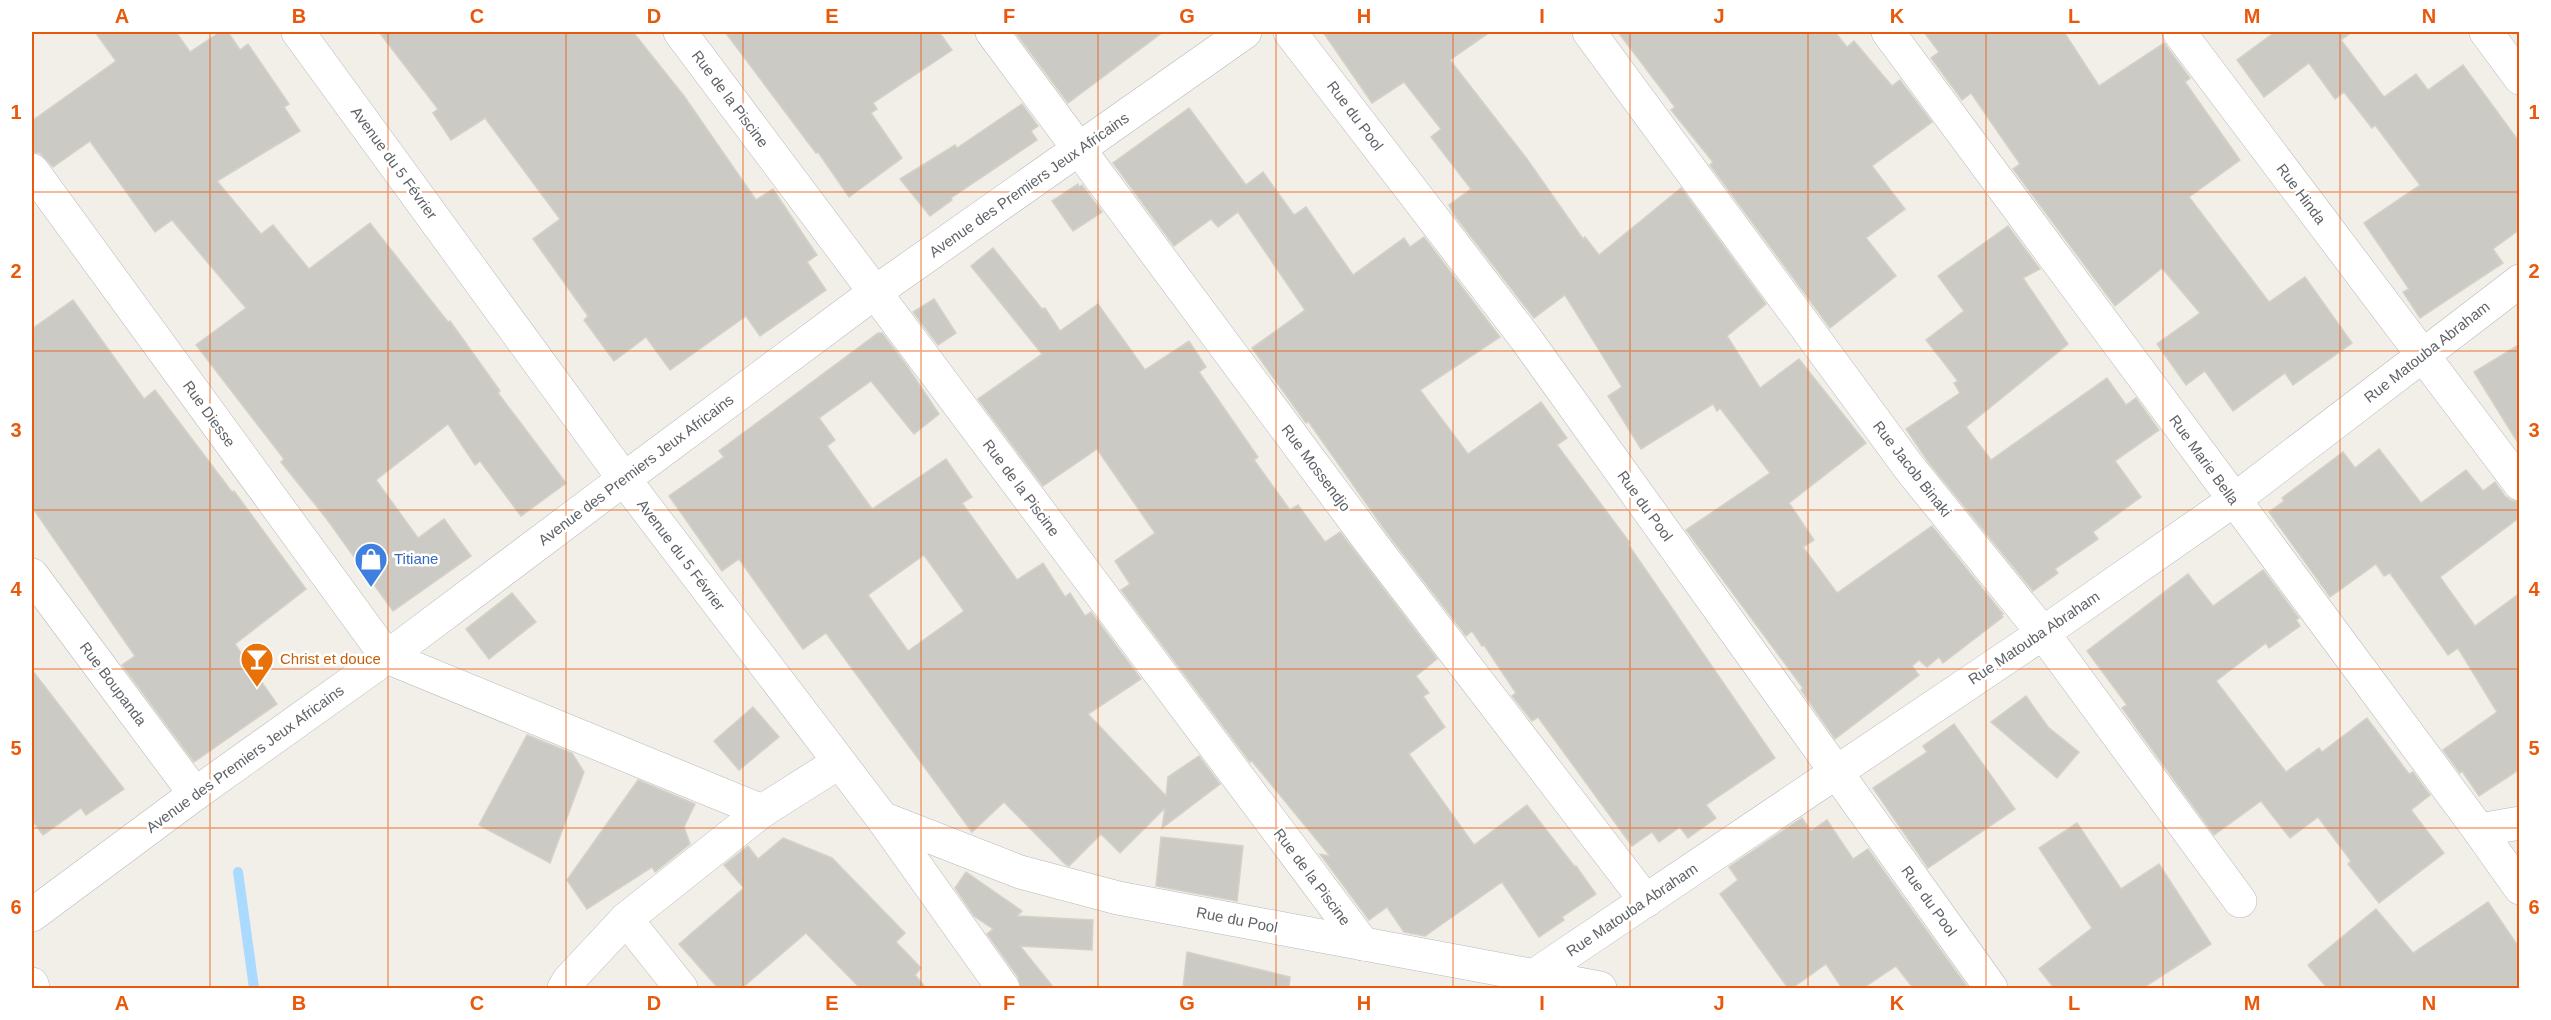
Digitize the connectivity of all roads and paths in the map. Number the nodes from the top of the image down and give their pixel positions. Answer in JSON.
{"nodes":[{"id":1,"x":298,"y":32,"type":"edge"},
{"id":2,"x":680,"y":32,"type":"edge"},
{"id":3,"x":992,"y":32,"type":"edge"},
{"id":4,"x":1245,"y":32,"type":"edge"},
{"id":5,"x":1290,"y":32,"type":"edge"},
{"id":6,"x":1589,"y":32,"type":"edge"},
{"id":7,"x":1888,"y":32,"type":"edge"},
{"id":8,"x":2179,"y":32,"type":"edge"},
{"id":9,"x":2486,"y":32,"type":"edge"},
{"id":10,"x":2520,"y":78,"type":"edge"},
{"id":11,"x":1080,"y":150,"type":"junction"},
{"id":12,"x":32,"y":170,"type":"edge"},
{"id":13,"x":2520,"y":281,"type":"edge"},
{"id":14,"x":874,"y":293,"type":"junction"},
{"id":15,"x":2423,"y":357,"type":"junction"},
{"id":16,"x":624,"y":479,"type":"junction"},
{"id":17,"x":2520,"y":484,"type":"edge"},
{"id":18,"x":2234,"y":500,"type":"junction"},
{"id":19,"x":32,"y":575,"type":"edge"},
{"id":20,"x":2043,"y":633,"type":"junction"},
{"id":21,"x":387,"y":657,"type":"junction"},
{"id":22,"x":838,"y":763,"type":"junction"},
{"id":23,"x":1836,"y":772,"type":"junction"},
{"id":24,"x":195,"y":794,"type":"junction"},
{"id":25,"x":762,"y":811,"type":"junction"},
{"id":26,"x":882,"y":818,"type":"junction"},
{"id":27,"x":2520,"y":823,"type":"edge"},
{"id":28,"x":2479,"y":830,"type":"junction"},
{"id":29,"x":2520,"y":888,"type":"edge"},
{"id":30,"x":1646,"y":901,"type":"junction"},
{"id":31,"x":2240,"y":901,"type":"dead end"},
{"id":32,"x":32,"y":915,"type":"edge"},
{"id":33,"x":626,"y":919,"type":"junction"},
{"id":34,"x":1363,"y":944,"type":"junction"},
{"id":35,"x":1534,"y":975,"type":"junction"},
{"id":36,"x":32,"y":984,"type":"edge"},
{"id":37,"x":33,"y":988,"type":"edge"},
{"id":38,"x":564,"y":988,"type":"edge"},
{"id":39,"x":681,"y":988,"type":"edge"},
{"id":40,"x":1003,"y":988,"type":"edge"},
{"id":41,"x":1600,"y":988,"type":"edge"},
{"id":42,"x":1991,"y":988,"type":"edge"}],
"edges":[{"from":1,"to":16,"type":"street","name":"Avenue du 5 Février"},
{"from":2,"to":14,"type":"street","name":"Rue de la Piscine"},
{"from":3,"to":11,"type":"street","name":"Rue Mossendjo"},
{"from":4,"to":11,"type":"street","name":"Avenue des Premiers Jeux Africains"},
{"from":5,"to":23,"type":"street","name":"Rue du Pool"},
{"from":6,"to":20,"type":"street","name":"Rue Jacob Binaki"},
{"from":7,"to":18,"type":"street","name":"Rue Marie Bella"},
{"from":8,"to":15,"type":"street","name":"Rue Hinda"},
{"from":9,"to":10,"type":"street"},
{"from":11,"to":14,"type":"street","name":"Avenue des Premiers Jeux Africains"},
{"from":11,"to":30,"type":"street","name":"Rue Mossendjo"},
{"from":12,"to":21,"type":"street","name":"Rue Diesse"},
{"from":13,"to":15,"type":"street","name":"Rue Matouba Abraham"},
{"from":14,"to":16,"type":"street","name":"Avenue des Premiers Jeux Africains"},
{"from":14,"to":34,"type":"street","name":"Rue de la Piscine"},
{"from":15,"to":17,"type":"street","name":"Rue Hinda"},
{"from":15,"to":18,"type":"street","name":"Rue Matouba Abraham"},
{"from":16,"to":21,"type":"street","name":"Avenue des Premiers Jeux Africains"},
{"from":16,"to":22,"type":"street","name":"Avenue du 5 Février"},
{"from":18,"to":20,"type":"street","name":"Rue Matouba Abraham"},
{"from":18,"to":28,"type":"street","name":"Rue Marie Bella"},
{"from":19,"to":24,"type":"street","name":"Rue Boupanda"},
{"from":20,"to":23,"type":"street","name":"Rue Matouba Abraham"},
{"from":20,"to":31,"type":"street","name":"Rue Jacob Binaki"},
{"from":21,"to":24,"type":"street","name":"Avenue des Premiers Jeux Africains"},
{"from":21,"to":25,"type":"street"},
{"from":22,"to":25,"type":"street"},
{"from":22,"to":26,"type":"street","name":"Avenue du 5 Février"},
{"from":23,"to":30,"type":"street","name":"Rue Matouba Abraham"},
{"from":23,"to":42,"type":"street","name":"Rue du Pool"},
{"from":24,"to":32,"type":"street","name":"Avenue des Premiers Jeux Africains"},
{"from":25,"to":33,"type":"street"},
{"from":26,"to":34,"type":"street","name":"Rue du Pool"},
{"from":26,"to":40,"type":"street","name":"Avenue du 5 Février"},
{"from":27,"to":28,"type":"street"},
{"from":28,"to":29,"type":"street","name":"Rue Marie Bella"},
{"from":30,"to":35,"type":"street","name":"Rue Matouba Abraham"},
{"from":33,"to":38,"type":"street"},
{"from":33,"to":39,"type":"street"},
{"from":34,"to":35,"type":"street","name":"Rue du Pool"},
{"from":35,"to":41,"type":"street","name":"Rue du Pool"},
{"from":36,"to":37,"type":"street"}]}
